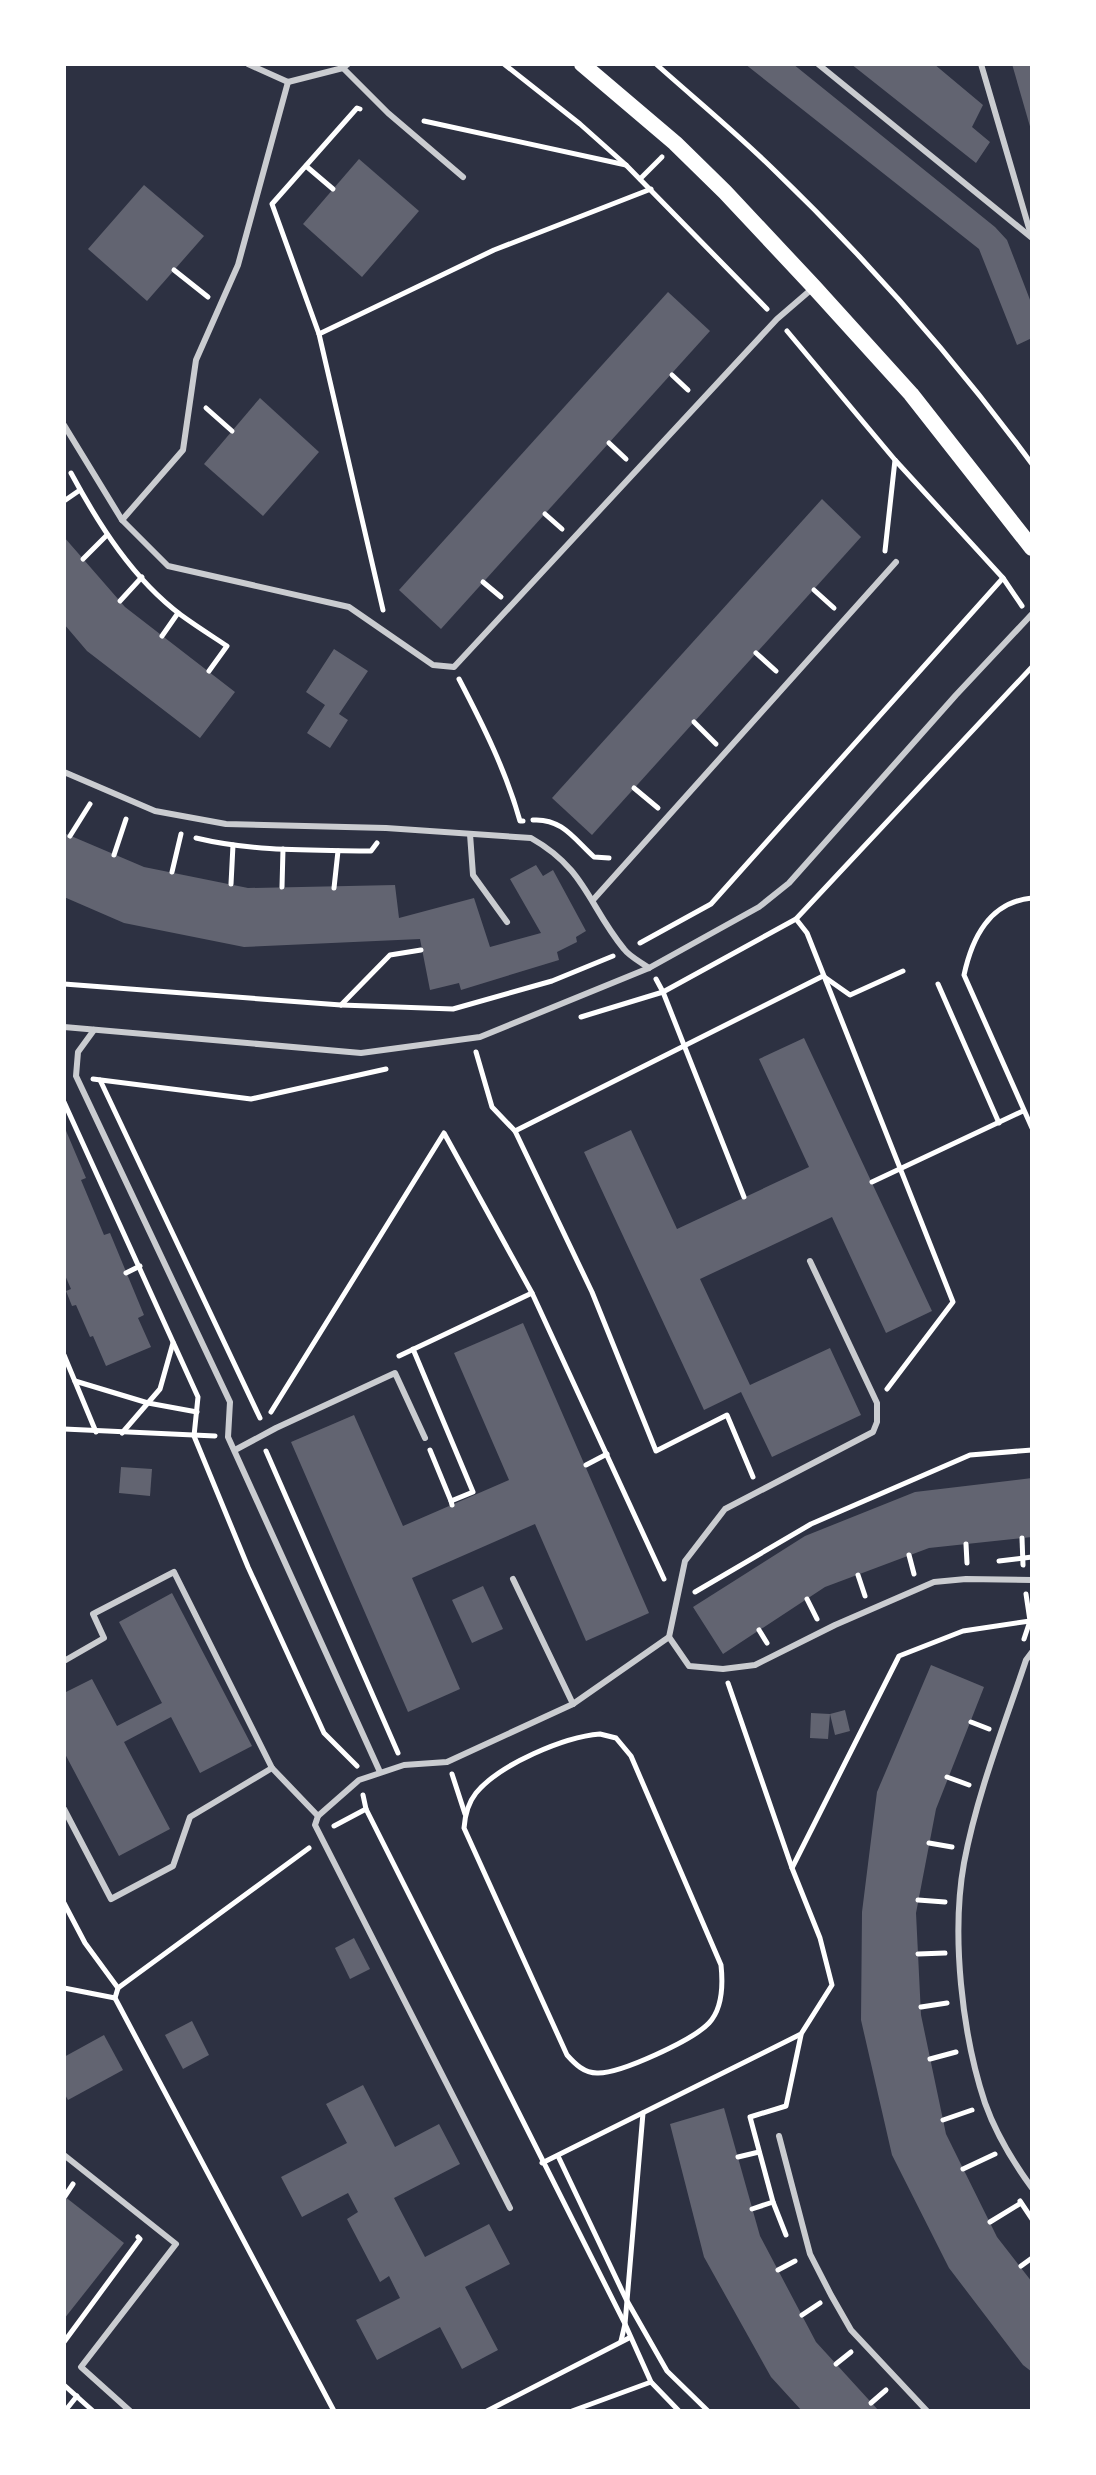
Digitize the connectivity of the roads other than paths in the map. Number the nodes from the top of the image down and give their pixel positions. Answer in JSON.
{"nodes":[{"id":1,"x":248,"y":64,"type":"edge"},
{"id":2,"x":582,"y":64,"type":"edge"},
{"id":3,"x":818,"y":64,"type":"edge"},
{"id":4,"x":981,"y":64,"type":"edge"},
{"id":5,"x":346,"y":66,"type":"edge"},
{"id":6,"x":288,"y":82,"type":"junction"},
{"id":7,"x":463,"y":177,"type":"dead end"},
{"id":8,"x":1032,"y":238,"type":"edge"},
{"id":9,"x":814,"y":287,"type":"junction"},
{"id":10,"x":64,"y":425,"type":"edge"},
{"id":11,"x":122,"y":520,"type":"junction"},
{"id":12,"x":1032,"y":548,"type":"edge"},
{"id":13,"x":896,"y":562,"type":"dead end"},
{"id":14,"x":1032,"y":614,"type":"edge"},
{"id":15,"x":64,"y":772,"type":"edge"},
{"id":16,"x":470,"y":834,"type":"junction"},
{"id":17,"x":593,"y":900,"type":"junction"},
{"id":18,"x":507,"y":922,"type":"dead end"},
{"id":19,"x":649,"y":968,"type":"junction"},
{"id":20,"x":64,"y":1027,"type":"edge"},
{"id":21,"x":94,"y":1030,"type":"junction"},
{"id":22,"x":810,"y":1261,"type":"dead end"},
{"id":23,"x":425,"y":1438,"type":"dead end"},
{"id":24,"x":235,"y":1450,"type":"junction"},
{"id":25,"x":513,"y":1579,"type":"dead end"},
{"id":26,"x":1028,"y":1579,"type":"edge"},
{"id":27,"x":669,"y":1637,"type":"junction"},
{"id":28,"x":1032,"y":1652,"type":"edge"},
{"id":29,"x":64,"y":1661,"type":"edge"},
{"id":30,"x":573,"y":1704,"type":"junction"},
{"id":31,"x":272,"y":1768,"type":"junction"},
{"id":32,"x":380,"y":1772,"type":"junction"},
{"id":33,"x":64,"y":1809,"type":"edge"},
{"id":34,"x":318,"y":1816,"type":"junction"},
{"id":35,"x":779,"y":2136,"type":"dead end"},
{"id":36,"x":64,"y":2155,"type":"edge"},
{"id":37,"x":1032,"y":2188,"type":"edge"},
{"id":38,"x":510,"y":2208,"type":"dead end"},
{"id":39,"x":130,"y":2411,"type":"edge"},
{"id":40,"x":927,"y":2411,"type":"edge"}],
"edges":[{"from":1,"to":6,"type":"lane"},
{"from":2,"to":9,"type":"main road"},
{"from":3,"to":8,"type":"lane"},
{"from":4,"to":8,"type":"lane"},
{"from":5,"to":6,"type":"lane"},
{"from":5,"to":7,"type":"lane"},
{"from":6,"to":11,"type":"lane"},
{"from":9,"to":11,"type":"lane"},
{"from":9,"to":12,"type":"main road"},
{"from":10,"to":11,"type":"lane"},
{"from":13,"to":17,"type":"lane"},
{"from":14,"to":19,"type":"lane"},
{"from":15,"to":16,"type":"lane"},
{"from":16,"to":17,"type":"lane"},
{"from":16,"to":18,"type":"lane"},
{"from":17,"to":19,"type":"lane"},
{"from":19,"to":21,"type":"lane"},
{"from":20,"to":21,"type":"lane"},
{"from":21,"to":24,"type":"lane"},
{"from":22,"to":27,"type":"lane"},
{"from":23,"to":24,"type":"lane"},
{"from":24,"to":32,"type":"lane"},
{"from":25,"to":30,"type":"lane"},
{"from":26,"to":27,"type":"lane"},
{"from":27,"to":30,"type":"lane"},
{"from":28,"to":37,"type":"lane"},
{"from":29,"to":31,"type":"lane"},
{"from":30,"to":32,"type":"lane"},
{"from":31,"to":33,"type":"lane"},
{"from":31,"to":34,"type":"lane"},
{"from":32,"to":34,"type":"lane"},
{"from":34,"to":38,"type":"lane"},
{"from":35,"to":40,"type":"lane"},
{"from":36,"to":39,"type":"lane"}]}
